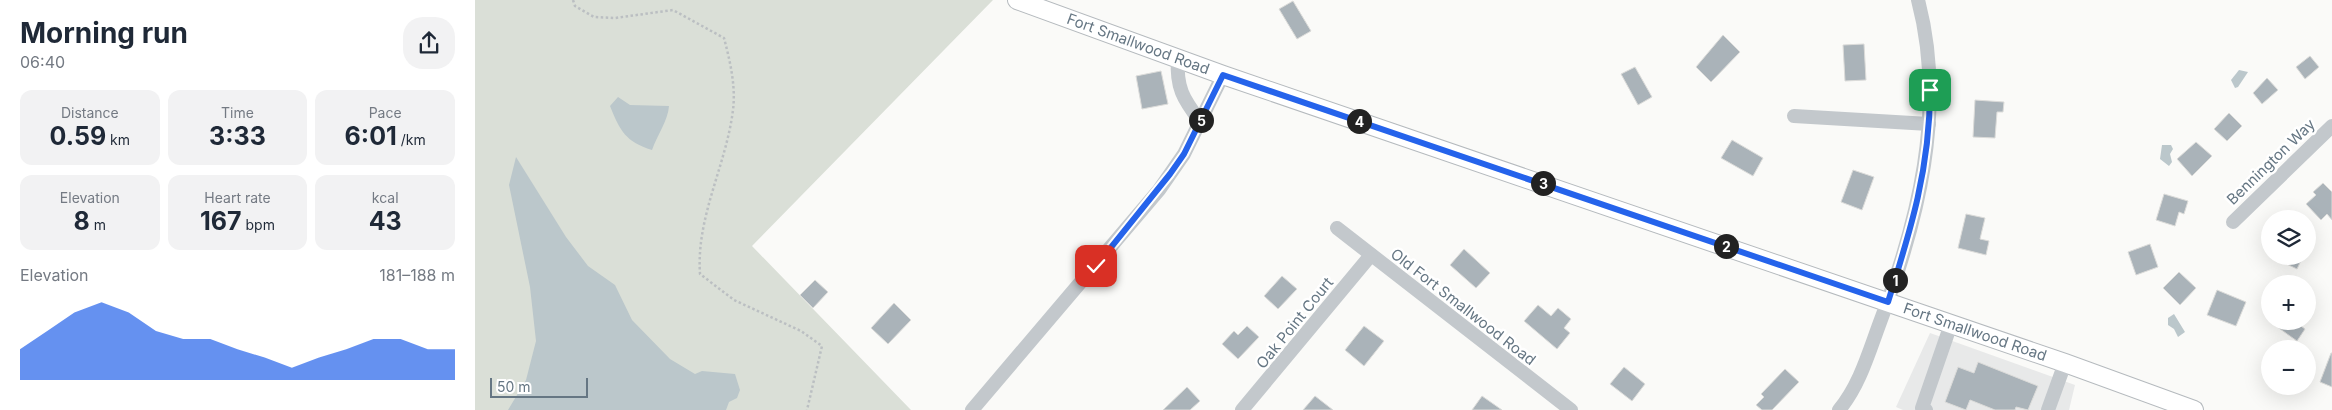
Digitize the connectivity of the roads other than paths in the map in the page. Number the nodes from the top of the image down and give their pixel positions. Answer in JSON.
{"nodes":[{"id":1,"x":1017,"y":0,"type":"edge"},
{"id":2,"x":1918,"y":0,"type":"edge"},
{"id":3,"x":1178,"y":59,"type":"junction"},
{"id":4,"x":1223,"y":75,"type":"junction"},
{"id":5,"x":1794,"y":116,"type":"dead end"},
{"id":6,"x":1200,"y":122,"type":"junction"},
{"id":7,"x":1929,"y":124,"type":"junction"},
{"id":8,"x":2332,"y":126,"type":"edge"},
{"id":9,"x":2233,"y":222,"type":"dead end"},
{"id":10,"x":1337,"y":228,"type":"dead end"},
{"id":11,"x":1371,"y":255,"type":"junction"},
{"id":12,"x":1888,"y":302,"type":"junction"},
{"id":13,"x":1951,"y":324,"type":"junction"},
{"id":14,"x":2065,"y":363,"type":"junction"},
{"id":15,"x":972,"y":410,"type":"edge"},
{"id":16,"x":1242,"y":410,"type":"edge"},
{"id":17,"x":1571,"y":410,"type":"edge"},
{"id":18,"x":1839,"y":410,"type":"edge"},
{"id":19,"x":1926,"y":410,"type":"edge"},
{"id":20,"x":2048,"y":410,"type":"edge"},
{"id":21,"x":2195,"y":410,"type":"edge"}],
"edges":[{"from":1,"to":3,"type":"main road","name":"Fort Smallwood Road"},
{"from":2,"to":7,"type":"street"},
{"from":3,"to":4,"type":"main road","name":"Fort Smallwood Road"},
{"from":3,"to":6,"type":"street"},
{"from":4,"to":6,"type":"street"},
{"from":4,"to":12,"type":"main road","name":"Fort Smallwood Road"},
{"from":5,"to":7,"type":"street"},
{"from":6,"to":15,"type":"street"},
{"from":7,"to":12,"type":"street"},
{"from":8,"to":9,"type":"street","name":"Bennington Way"},
{"from":10,"to":11,"type":"street","name":"Old Fort Smallwood Road"},
{"from":11,"to":16,"type":"street","name":"Oak Point Court"},
{"from":11,"to":17,"type":"street","name":"Old Fort Smallwood Road"},
{"from":12,"to":13,"type":"main road","name":"Fort Smallwood Road"},
{"from":12,"to":18,"type":"street"},
{"from":13,"to":14,"type":"main road","name":"Fort Smallwood Road"},
{"from":13,"to":19,"type":"street"},
{"from":14,"to":20,"type":"street"},
{"from":14,"to":21,"type":"main road","name":"Fort Smallwood Road"}]}
